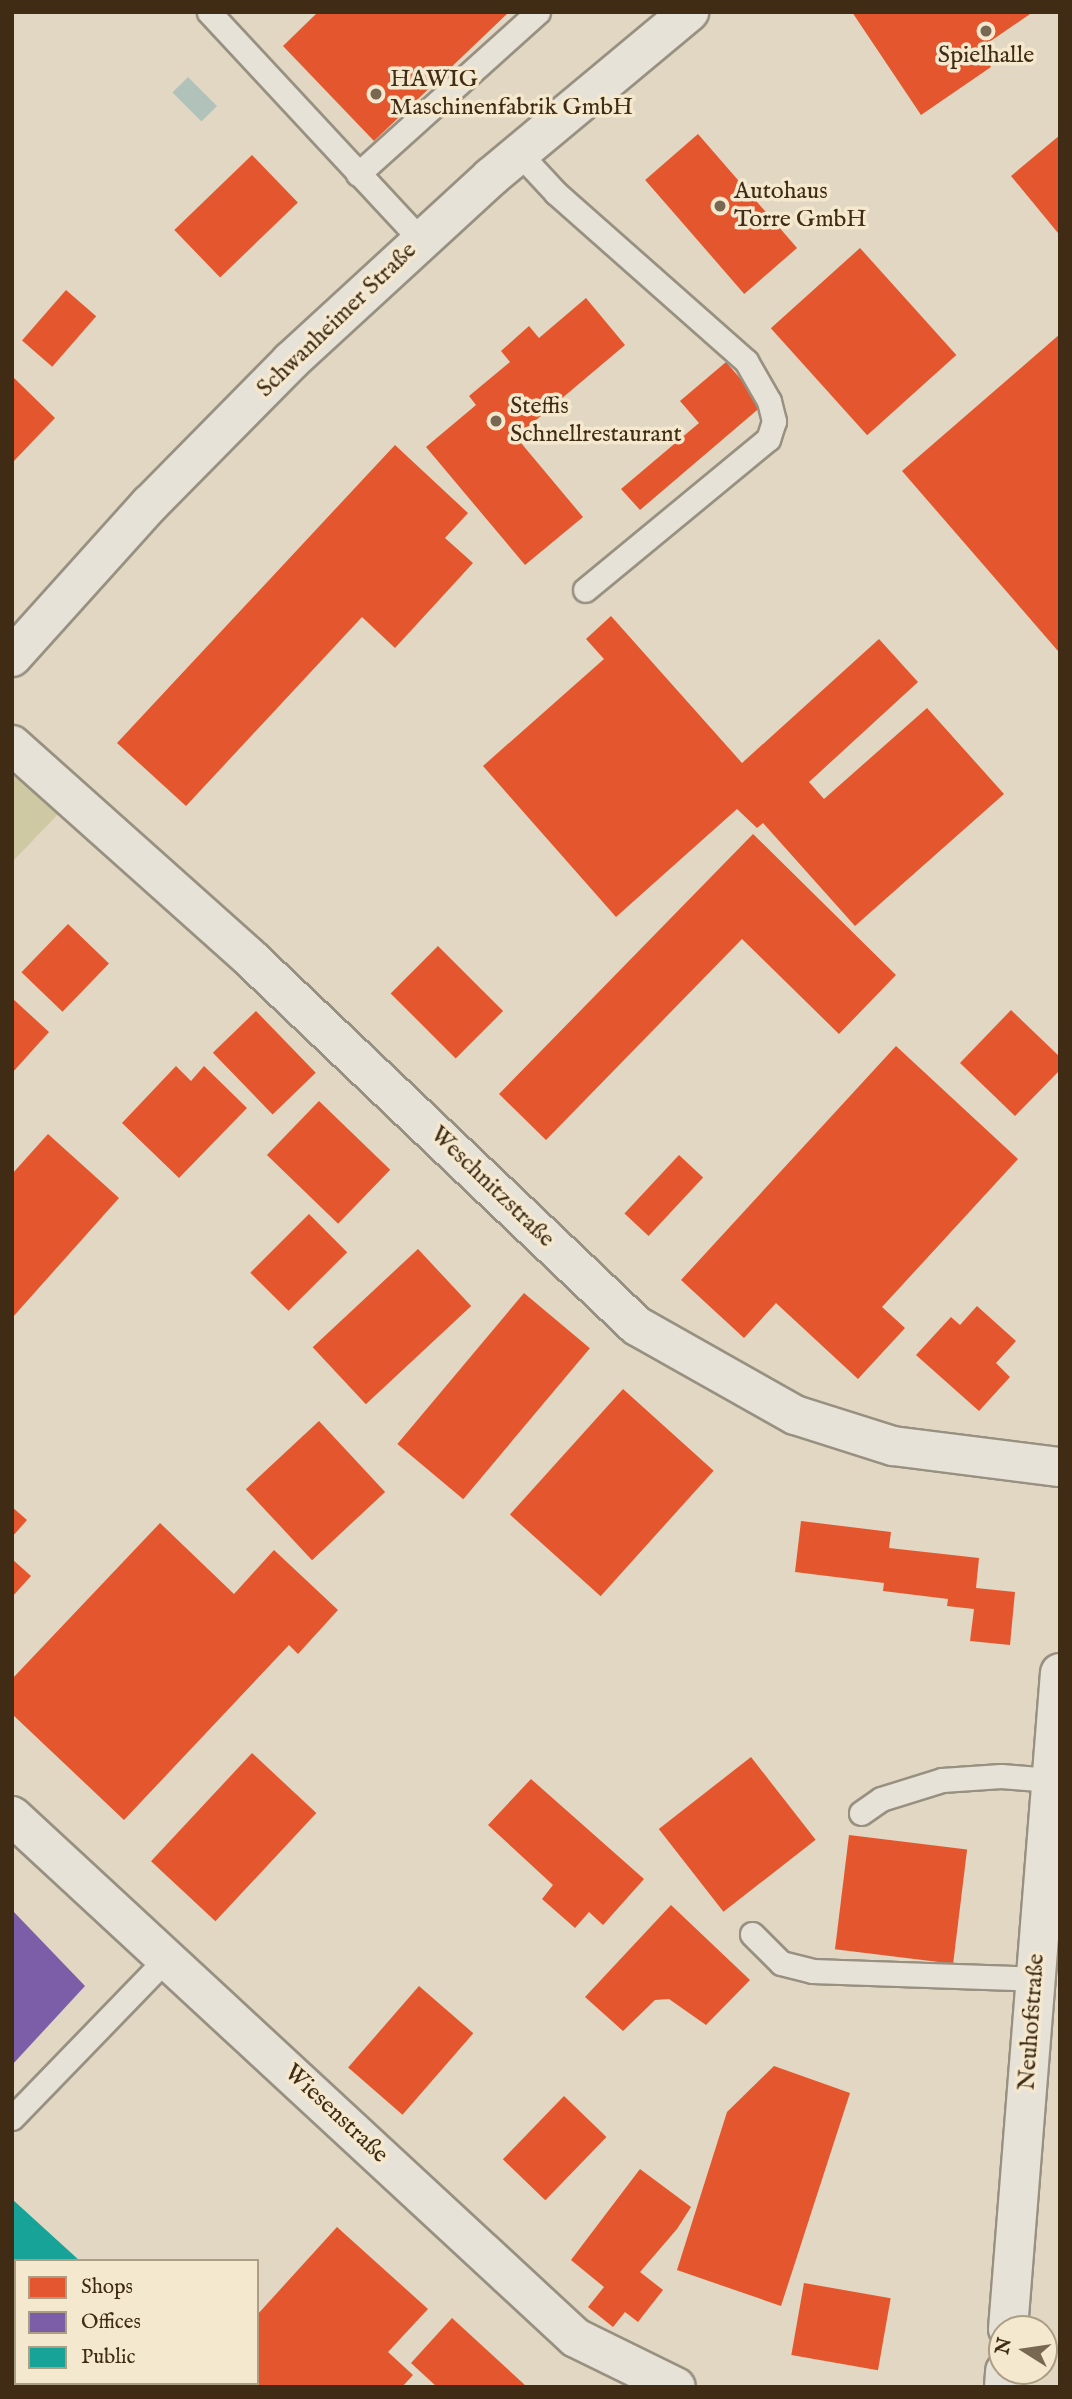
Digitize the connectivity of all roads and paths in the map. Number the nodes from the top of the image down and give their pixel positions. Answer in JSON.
{"nodes":[{"id":1,"x":209,"y":12,"type":"edge"},
{"id":2,"x":538,"y":12,"type":"edge"},
{"id":3,"x":689,"y":12,"type":"edge"},
{"id":4,"x":519,"y":153,"type":"junction"},
{"id":5,"x":358,"y":174,"type":"junction"},
{"id":6,"x":421,"y":240,"type":"junction"},
{"id":7,"x":584,"y":590,"type":"dead end"},
{"id":8,"x":12,"y":657,"type":"edge"},
{"id":9,"x":12,"y":745,"type":"edge"},
{"id":10,"x":1060,"y":1467,"type":"edge"},
{"id":11,"x":1060,"y":1673,"type":"edge"},
{"id":12,"x":1051,"y":1780,"type":"junction"},
{"id":13,"x":861,"y":1813,"type":"dead end"},
{"id":14,"x":12,"y":1816,"type":"edge"},
{"id":15,"x":752,"y":1934,"type":"dead end"},
{"id":16,"x":167,"y":1958,"type":"junction"},
{"id":17,"x":1036,"y":1979,"type":"junction"},
{"id":18,"x":12,"y":2118,"type":"edge"},
{"id":19,"x":1009,"y":2315,"type":"edge"},
{"id":20,"x":676,"y":2387,"type":"edge"}],
"edges":[{"from":1,"to":5,"type":"lane"},
{"from":2,"to":5,"type":"lane"},
{"from":3,"to":4,"type":"street","name":"Schwanheimer Straße"},
{"from":4,"to":6,"type":"street","name":"Schwanheimer Straße"},
{"from":4,"to":7,"type":"lane"},
{"from":5,"to":6,"type":"lane"},
{"from":6,"to":8,"type":"street","name":"Schwanheimer Straße"},
{"from":9,"to":10,"type":"street","name":"Weschnitzstraße"},
{"from":11,"to":12,"type":"street","name":"Neuhofstraße"},
{"from":12,"to":13,"type":"lane"},
{"from":12,"to":17,"type":"street","name":"Neuhofstraße"},
{"from":14,"to":16,"type":"street","name":"Wiesenstraße"},
{"from":15,"to":17,"type":"lane"},
{"from":16,"to":18,"type":"lane"},
{"from":16,"to":20,"type":"street","name":"Wiesenstraße"},
{"from":17,"to":19,"type":"street","name":"Neuhofstraße"}]}
